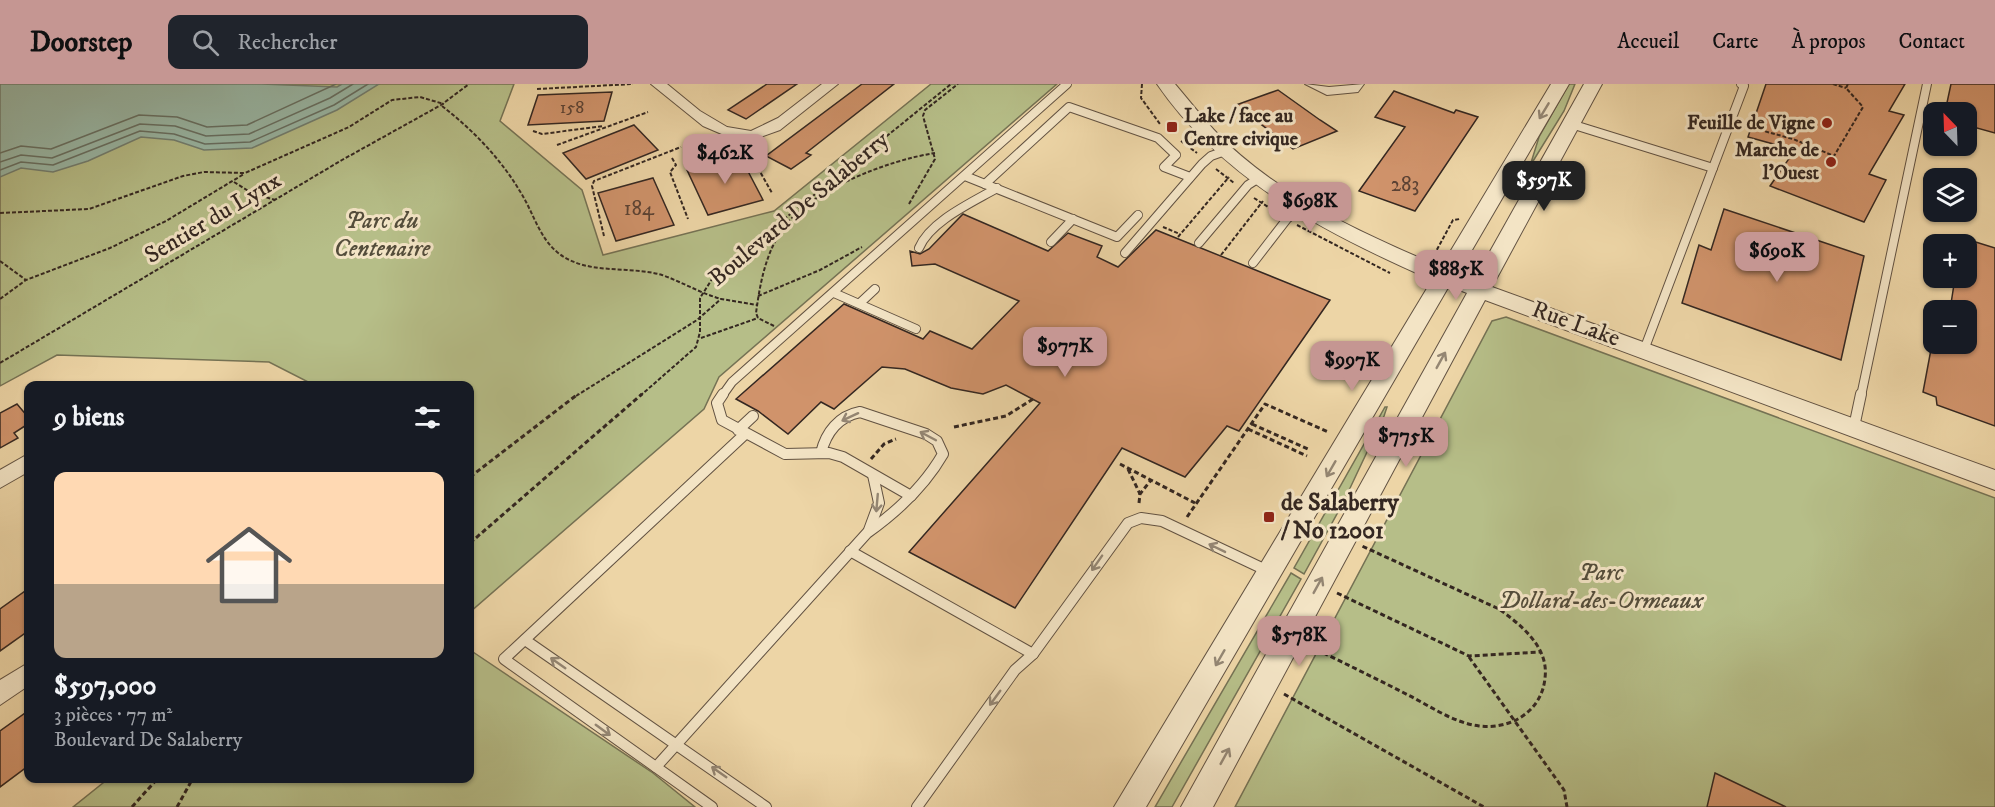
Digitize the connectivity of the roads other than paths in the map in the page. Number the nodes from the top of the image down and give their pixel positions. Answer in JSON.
{"nodes":[{"id":1,"x":658,"y":84,"type":"edge"},
{"id":2,"x":831,"y":84,"type":"edge"},
{"id":3,"x":1067,"y":84,"type":"edge"},
{"id":4,"x":1166,"y":84,"type":"edge"},
{"id":5,"x":1312,"y":84,"type":"edge"},
{"id":6,"x":1357,"y":84,"type":"edge"},
{"id":7,"x":1560,"y":84,"type":"edge"},
{"id":8,"x":1593,"y":84,"type":"edge"},
{"id":9,"x":1741,"y":84,"type":"edge"},
{"id":10,"x":1927,"y":84,"type":"edge"},
{"id":11,"x":1050,"y":99,"type":"junction"},
{"id":12,"x":1069,"y":106,"type":"junction"},
{"id":13,"x":1571,"y":124,"type":"junction"},
{"id":14,"x":1218,"y":158,"type":"junction"},
{"id":15,"x":1713,"y":168,"type":"junction"},
{"id":16,"x":965,"y":176,"type":"junction"},
{"id":17,"x":1190,"y":177,"type":"junction"},
{"id":18,"x":1260,"y":178,"type":"junction"},
{"id":19,"x":985,"y":184,"type":"junction"},
{"id":20,"x":997,"y":189,"type":"junction"},
{"id":21,"x":1302,"y":206,"type":"junction"},
{"id":22,"x":1138,"y":215,"type":"dead end"},
{"id":23,"x":1073,"y":219,"type":"junction"},
{"id":24,"x":1051,"y":242,"type":"dead end"},
{"id":25,"x":1200,"y":243,"type":"dead end"},
{"id":26,"x":919,"y":248,"type":"dead end"},
{"id":27,"x":1125,"y":253,"type":"dead end"},
{"id":28,"x":1253,"y":263,"type":"dead end"},
{"id":29,"x":1445,"y":276,"type":"junction"},
{"id":30,"x":1480,"y":289,"type":"junction"},
{"id":31,"x":875,"y":290,"type":"dead end"},
{"id":32,"x":834,"y":293,"type":"junction"},
{"id":33,"x":860,"y":303,"type":"junction"},
{"id":34,"x":916,"y":329,"type":"dead end"},
{"id":35,"x":1644,"y":350,"type":"junction"},
{"id":36,"x":753,"y":416,"type":"dead end"},
{"id":37,"x":1854,"y":427,"type":"junction"},
{"id":38,"x":742,"y":432,"type":"junction"},
{"id":39,"x":821,"y":453,"type":"junction"},
{"id":40,"x":24,"y":465,"type":"edge"},
{"id":41,"x":873,"y":475,"type":"junction"},
{"id":42,"x":0,"y":480,"type":"edge"},
{"id":43,"x":1995,"y":480,"type":"edge"},
{"id":44,"x":911,"y":496,"type":"junction"},
{"id":45,"x":870,"y":530,"type":"junction"},
{"id":46,"x":850,"y":551,"type":"junction"},
{"id":47,"x":1270,"y":572,"type":"junction"},
{"id":48,"x":525,"y":640,"type":"junction"},
{"id":49,"x":1033,"y":654,"type":"junction"},
{"id":50,"x":24,"y":676,"type":"edge"},
{"id":51,"x":0,"y":694,"type":"edge"},
{"id":52,"x":677,"y":744,"type":"junction"},
{"id":53,"x":656,"y":767,"type":"junction"},
{"id":54,"x":712,"y":807,"type":"edge"},
{"id":55,"x":766,"y":807,"type":"edge"},
{"id":56,"x":917,"y":807,"type":"edge"},
{"id":57,"x":1129,"y":807,"type":"edge"},
{"id":58,"x":1196,"y":807,"type":"edge"}],
"edges":[{"from":1,"to":2,"type":"street"},
{"from":3,"to":11,"type":"lane"},
{"from":4,"to":14,"type":"street","name":"Rue Lake"},
{"from":5,"to":6,"type":"street"},
{"from":7,"to":29,"type":"street","one_way":true},
{"from":8,"to":13,"type":"street"},
{"from":9,"to":15,"type":"lane"},
{"from":10,"to":37,"type":"lane"},
{"from":11,"to":12,"type":"lane"},
{"from":11,"to":16,"type":"lane"},
{"from":12,"to":17,"type":"lane"},
{"from":12,"to":19,"type":"lane"},
{"from":13,"to":15,"type":"lane"},
{"from":13,"to":30,"type":"street"},
{"from":14,"to":17,"type":"lane"},
{"from":14,"to":18,"type":"street","name":"Rue Lake"},
{"from":15,"to":35,"type":"lane"},
{"from":16,"to":19,"type":"lane"},
{"from":16,"to":32,"type":"lane"},
{"from":17,"to":27,"type":"lane"},
{"from":18,"to":21,"type":"street","name":"Rue Lake"},
{"from":18,"to":25,"type":"lane"},
{"from":19,"to":20,"type":"lane"},
{"from":20,"to":23,"type":"lane"},
{"from":20,"to":26,"type":"lane"},
{"from":21,"to":28,"type":"lane"},
{"from":21,"to":29,"type":"street","name":"Rue Lake"},
{"from":22,"to":23,"type":"lane"},
{"from":23,"to":24,"type":"lane"},
{"from":29,"to":30,"type":"street","name":"Rue Lake"},
{"from":29,"to":47,"type":"street","one_way":true},
{"from":30,"to":35,"type":"street","name":"Rue Lake"},
{"from":58,"to":30,"type":"street","one_way":true},
{"from":31,"to":33,"type":"lane"},
{"from":32,"to":33,"type":"lane"},
{"from":32,"to":38,"type":"lane"},
{"from":33,"to":34,"type":"lane"},
{"from":35,"to":37,"type":"street","name":"Rue Lake"},
{"from":36,"to":38,"type":"lane"},
{"from":37,"to":43,"type":"street","name":"Rue Lake"},
{"from":38,"to":39,"type":"lane"},
{"from":38,"to":48,"type":"lane"},
{"from":39,"to":41,"type":"lane"},
{"from":44,"to":39,"type":"lane","one_way":true},
{"from":40,"to":42,"type":"street"},
{"from":41,"to":44,"type":"lane"},
{"from":41,"to":45,"type":"lane","one_way":true},
{"from":44,"to":45,"type":"lane"},
{"from":45,"to":46,"type":"lane"},
{"from":46,"to":49,"type":"lane"},
{"from":46,"to":52,"type":"lane"},
{"from":47,"to":49,"type":"lane","one_way":true},
{"from":47,"to":57,"type":"street","one_way":true},
{"from":52,"to":48,"type":"lane","one_way":true},
{"from":48,"to":53,"type":"lane","one_way":true},
{"from":49,"to":56,"type":"lane","one_way":true},
{"from":50,"to":51,"type":"street"},
{"from":52,"to":53,"type":"lane"},
{"from":55,"to":52,"type":"lane","one_way":true},
{"from":53,"to":54,"type":"lane"}]}
